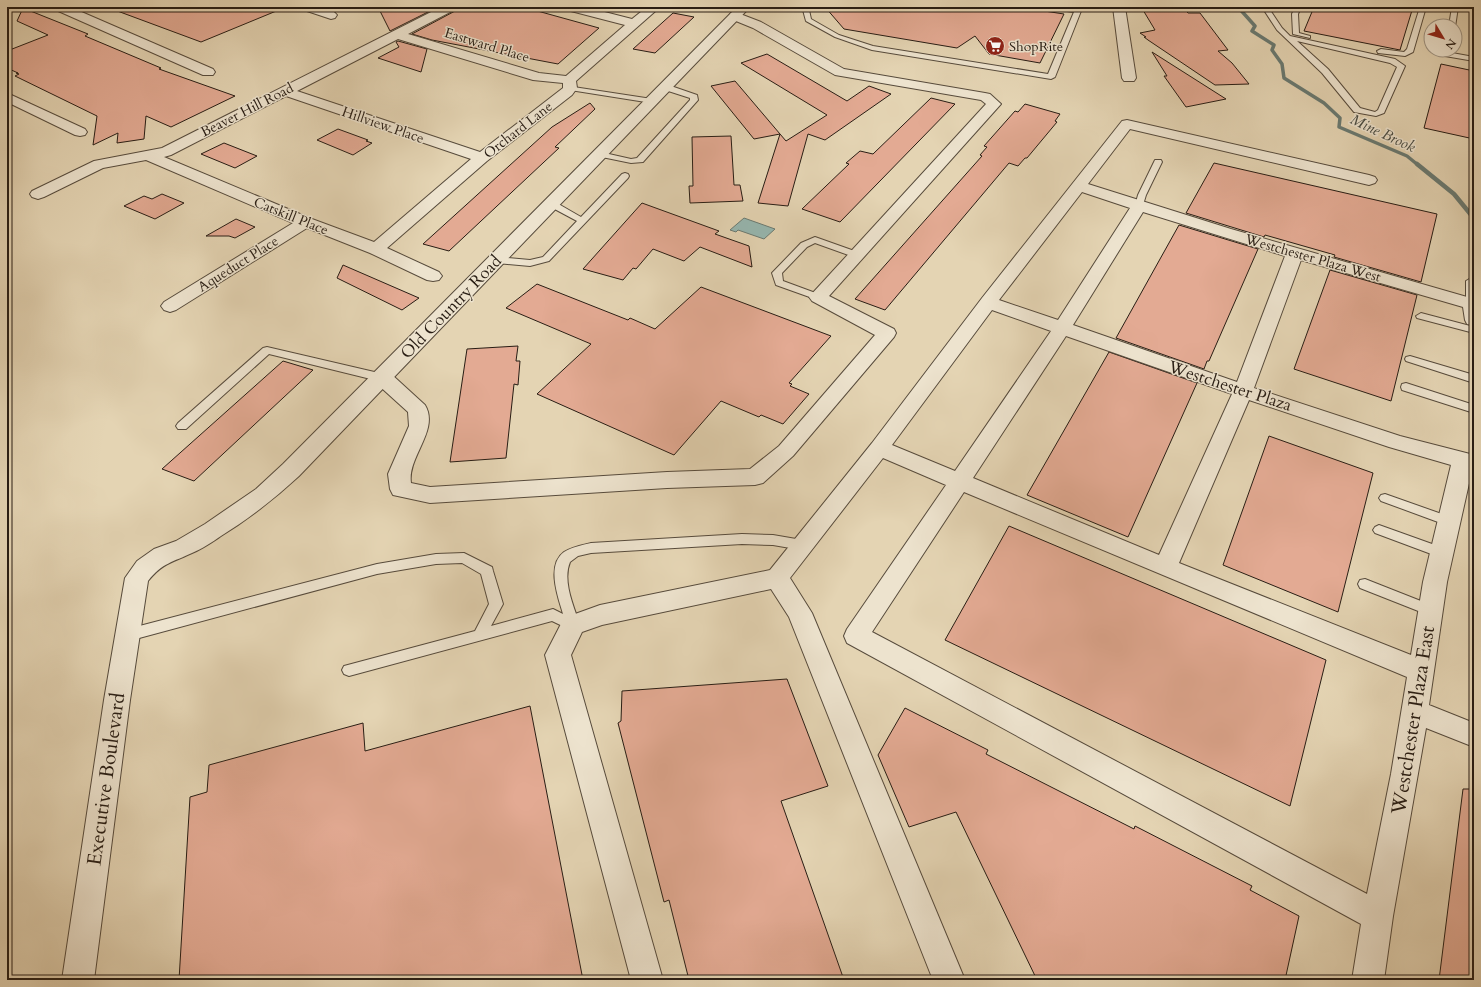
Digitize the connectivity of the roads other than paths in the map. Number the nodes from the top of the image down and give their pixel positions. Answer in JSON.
{"nodes":[{"id":1,"x":60,"y":7,"type":"edge"},
{"id":2,"x":308,"y":7,"type":"edge"},
{"id":3,"x":450,"y":7,"type":"edge"},
{"id":4,"x":571,"y":7,"type":"edge"},
{"id":5,"x":654,"y":7,"type":"edge"},
{"id":6,"x":808,"y":7,"type":"edge"},
{"id":7,"x":1053,"y":7,"type":"edge"},
{"id":8,"x":1119,"y":7,"type":"edge"},
{"id":9,"x":1265,"y":7,"type":"edge"},
{"id":10,"x":1298,"y":7,"type":"edge"},
{"id":11,"x":1423,"y":7,"type":"edge"},
{"id":12,"x":1455,"y":7,"type":"edge"},
{"id":13,"x":1078,"y":9,"type":"edge"},
{"id":14,"x":739,"y":12,"type":"edge"},
{"id":15,"x":331,"y":15,"type":"dead end"},
{"id":16,"x":1453,"y":18,"type":"edge"},
{"id":17,"x":635,"y":24,"type":"junction"},
{"id":18,"x":396,"y":34,"type":"junction"},
{"id":19,"x":1287,"y":37,"type":"junction"},
{"id":20,"x":1463,"y":57,"type":"edge"},
{"id":21,"x":1474,"y":59,"type":"edge"},
{"id":22,"x":208,"y":72,"type":"dead end"},
{"id":23,"x":1129,"y":78,"type":"dead end"},
{"id":24,"x":570,"y":84,"type":"junction"},
{"id":25,"x":666,"y":87,"type":"junction"},
{"id":26,"x":284,"y":91,"type":"junction"},
{"id":27,"x":7,"y":97,"type":"edge"},
{"id":28,"x":652,"y":101,"type":"junction"},
{"id":29,"x":80,"y":132,"type":"dead end"},
{"id":30,"x":600,"y":154,"type":"junction"},
{"id":31,"x":149,"y":156,"type":"junction"},
{"id":32,"x":482,"y":158,"type":"junction"},
{"id":33,"x":1158,"y":162,"type":"dead end"},
{"id":34,"x":625,"y":176,"type":"dead end"},
{"id":35,"x":1369,"y":180,"type":"dead end"},
{"id":36,"x":1078,"y":186,"type":"junction"},
{"id":37,"x":38,"y":194,"type":"dead end"},
{"id":38,"x":552,"y":204,"type":"junction"},
{"id":39,"x":1139,"y":206,"type":"junction"},
{"id":40,"x":583,"y":221,"type":"junction"},
{"id":41,"x":306,"y":222,"type":"junction"},
{"id":42,"x":376,"y":249,"type":"junction"},
{"id":43,"x":1295,"y":253,"type":"junction"},
{"id":44,"x":856,"y":255,"type":"junction"},
{"id":45,"x":497,"y":260,"type":"junction"},
{"id":46,"x":434,"y":276,"type":"dead end"},
{"id":47,"x":1474,"y":282,"type":"edge"},
{"id":48,"x":818,"y":297,"type":"junction"},
{"id":49,"x":988,"y":302,"type":"junction"},
{"id":50,"x":170,"y":306,"type":"dead end"},
{"id":51,"x":1472,"y":312,"type":"edge"},
{"id":52,"x":1421,"y":316,"type":"dead end"},
{"id":53,"x":1062,"y":328,"type":"junction"},
{"id":54,"x":1474,"y":330,"type":"edge"},
{"id":55,"x":1410,"y":359,"type":"dead end"},
{"id":56,"x":383,"y":378,"type":"junction"},
{"id":57,"x":1474,"y":379,"type":"edge"},
{"id":58,"x":1406,"y":387,"type":"dead end"},
{"id":59,"x":1243,"y":391,"type":"junction"},
{"id":60,"x":1474,"y":409,"type":"edge"},
{"id":61,"x":182,"y":426,"type":"dead end"},
{"id":62,"x":879,"y":448,"type":"junction"},
{"id":63,"x":1469,"y":462,"type":"edge"},
{"id":64,"x":959,"y":482,"type":"junction"},
{"id":65,"x":1385,"y":498,"type":"dead end"},
{"id":66,"x":1449,"y":521,"type":"junction"},
{"id":67,"x":1379,"y":530,"type":"dead end"},
{"id":68,"x":802,"y":545,"type":"junction"},
{"id":69,"x":1442,"y":553,"type":"junction"},
{"id":70,"x":1165,"y":567,"type":"junction"},
{"id":71,"x":137,"y":578,"type":"joint"},
{"id":72,"x":776,"y":578,"type":"junction"},
{"id":73,"x":1366,"y":584,"type":"dead end"},
{"id":74,"x":1431,"y":611,"type":"junction"},
{"id":75,"x":573,"y":625,"type":"junction"},
{"id":76,"x":128,"y":635,"type":"junction"},
{"id":77,"x":480,"y":635,"type":"junction"},
{"id":78,"x":349,"y":670,"type":"dead end"},
{"id":79,"x":1421,"y":672,"type":"junction"},
{"id":80,"x":1414,"y":711,"type":"junction"},
{"id":81,"x":1474,"y":735,"type":"edge"},
{"id":82,"x":1378,"y":916,"type":"junction"},
{"id":83,"x":78,"y":980,"type":"edge"},
{"id":84,"x":647,"y":980,"type":"edge"},
{"id":85,"x":949,"y":980,"type":"edge"},
{"id":86,"x":1368,"y":980,"type":"edge"}],
"edges":[{"from":1,"to":22,"type":"street"},
{"from":2,"to":15,"type":"street"},
{"from":3,"to":18,"type":"street","name":"Beaver Hill Road"},
{"from":4,"to":17,"type":"street"},
{"from":5,"to":17,"type":"street","name":"Orchard Lane"},
{"from":6,"to":13,"type":"lane"},
{"from":7,"to":13,"type":"lane"},
{"from":8,"to":23,"type":"street"},
{"from":9,"to":19,"type":"lane"},
{"from":10,"to":11,"type":"lane"},
{"from":12,"to":16,"type":"lane"},
{"from":14,"to":25,"type":"street","name":"Old Country Road"},
{"from":14,"to":44,"type":"street"},
{"from":17,"to":24,"type":"street","name":"Orchard Lane"},
{"from":18,"to":24,"type":"street","name":"Eastward Place"},
{"from":18,"to":26,"type":"street","name":"Beaver Hill Road"},
{"from":19,"to":19,"type":"lane"},
{"from":20,"to":21,"type":"lane"},
{"from":24,"to":28,"type":"lane"},
{"from":24,"to":32,"type":"street","name":"Orchard Lane"},
{"from":25,"to":28,"type":"street","name":"Old Country Road"},
{"from":25,"to":30,"type":"lane"},
{"from":26,"to":31,"type":"street","name":"Beaver Hill Road"},
{"from":26,"to":32,"type":"street","name":"Hillview Place"},
{"from":27,"to":29,"type":"street"},
{"from":28,"to":30,"type":"street","name":"Old Country Road"},
{"from":30,"to":38,"type":"street","name":"Old Country Road"},
{"from":31,"to":37,"type":"street","name":"Beaver Hill Road"},
{"from":31,"to":41,"type":"street","name":"Catskill Place"},
{"from":32,"to":42,"type":"street","name":"Orchard Lane"},
{"from":33,"to":39,"type":"lane"},
{"from":34,"to":40,"type":"lane"},
{"from":35,"to":36,"type":"street"},
{"from":36,"to":39,"type":"street","name":"Westchester Plaza West"},
{"from":36,"to":49,"type":"street"},
{"from":38,"to":40,"type":"lane"},
{"from":38,"to":45,"type":"street","name":"Old Country Road"},
{"from":39,"to":43,"type":"street","name":"Westchester Plaza West"},
{"from":39,"to":53,"type":"street"},
{"from":40,"to":45,"type":"lane"},
{"from":41,"to":42,"type":"street","name":"Catskill Place"},
{"from":41,"to":50,"type":"street","name":"Aqueduct Place"},
{"from":42,"to":46,"type":"street","name":"Catskill Place"},
{"from":43,"to":51,"type":"street","name":"Westchester Plaza West"},
{"from":43,"to":59,"type":"street"},
{"from":44,"to":48,"type":"street"},
{"from":44,"to":48,"type":"lane"},
{"from":45,"to":56,"type":"street","name":"Old Country Road"},
{"from":47,"to":51,"type":"lane"},
{"from":48,"to":56,"type":"street"},
{"from":49,"to":53,"type":"street","name":"Westchester Plaza"},
{"from":49,"to":62,"type":"street"},
{"from":52,"to":54,"type":"lane"},
{"from":53,"to":59,"type":"street","name":"Westchester Plaza"},
{"from":53,"to":64,"type":"street"},
{"from":55,"to":57,"type":"lane"},
{"from":56,"to":61,"type":"lane"},
{"from":56,"to":71,"type":"street","name":"Old Country Road"},
{"from":58,"to":60,"type":"lane"},
{"from":59,"to":63,"type":"street","name":"Westchester Plaza"},
{"from":59,"to":70,"type":"street"},
{"from":62,"to":64,"type":"street"},
{"from":62,"to":68,"type":"street"},
{"from":63,"to":66,"type":"street","name":"Westchester Plaza East"},
{"from":64,"to":70,"type":"street"},
{"from":64,"to":82,"type":"street"},
{"from":65,"to":66,"type":"lane"},
{"from":66,"to":69,"type":"street","name":"Westchester Plaza East"},
{"from":67,"to":69,"type":"lane"},
{"from":68,"to":72,"type":"street"},
{"from":68,"to":75,"type":"lane"},
{"from":69,"to":74,"type":"street","name":"Westchester Plaza East"},
{"from":70,"to":79,"type":"street"},
{"from":71,"to":76,"type":"street","name":"Executive Boulevard"},
{"from":72,"to":75,"type":"street"},
{"from":72,"to":85,"type":"street"},
{"from":73,"to":74,"type":"lane"},
{"from":74,"to":79,"type":"street","name":"Westchester Plaza East"},
{"from":75,"to":77,"type":"lane"},
{"from":75,"to":84,"type":"street"},
{"from":76,"to":77,"type":"lane"},
{"from":76,"to":83,"type":"street","name":"Executive Boulevard"},
{"from":77,"to":78,"type":"lane"},
{"from":79,"to":80,"type":"street","name":"Westchester Plaza East"},
{"from":80,"to":81,"type":"street"},
{"from":80,"to":82,"type":"street","name":"Westchester Plaza East"},
{"from":82,"to":86,"type":"street","name":"Westchester Plaza East"}]}
